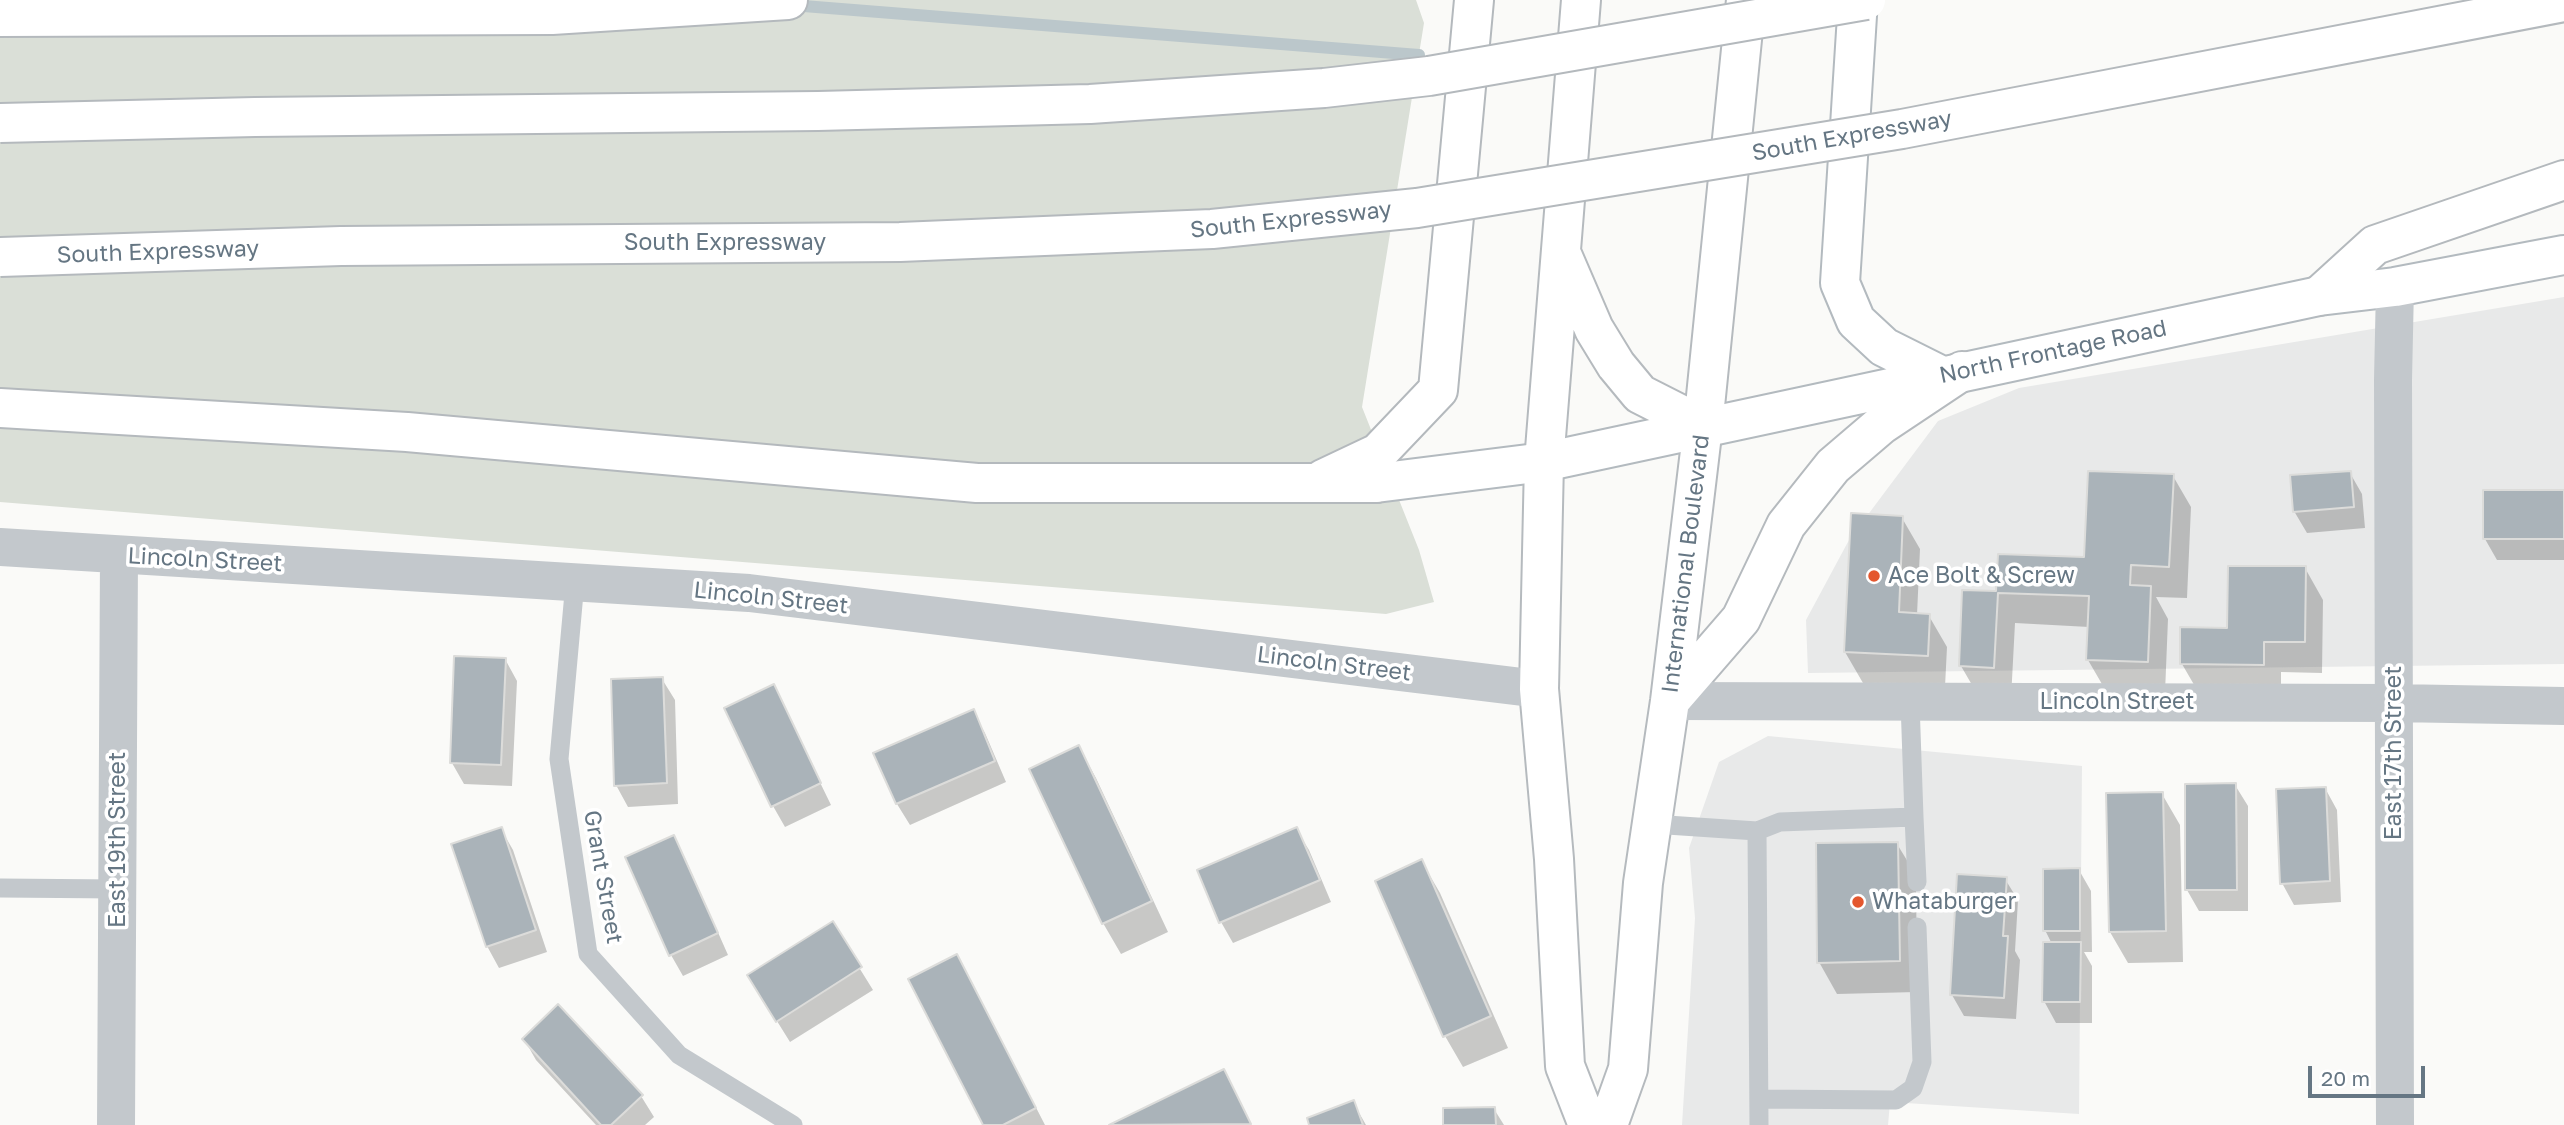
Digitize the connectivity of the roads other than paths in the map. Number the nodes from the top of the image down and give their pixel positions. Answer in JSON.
{"nodes":[{"id":1,"x":788,"y":0,"type":"edge"},
{"id":2,"x":1474,"y":0,"type":"edge"},
{"id":3,"x":1581,"y":0,"type":"edge"},
{"id":4,"x":1746,"y":0,"type":"edge"},
{"id":5,"x":1858,"y":0,"type":"edge"},
{"id":6,"x":1866,"y":0,"type":"edge"},
{"id":7,"x":2564,"y":2,"type":"edge"},
{"id":8,"x":0,"y":17,"type":"edge"},
{"id":9,"x":0,"y":122,"type":"edge"},
{"id":10,"x":2564,"y":180,"type":"edge"},
{"id":11,"x":1561,"y":252,"type":"junction"},
{"id":12,"x":2564,"y":255,"type":"edge"},
{"id":13,"x":0,"y":257,"type":"edge"},
{"id":14,"x":2395,"y":286,"type":"junction"},
{"id":15,"x":2319,"y":296,"type":"junction"},
{"id":16,"x":1951,"y":373,"type":"junction"},
{"id":17,"x":0,"y":408,"type":"edge"},
{"id":18,"x":1703,"y":426,"type":"junction"},
{"id":19,"x":1545,"y":461,"type":"junction"},
{"id":20,"x":1377,"y":468,"type":"junction"},
{"id":21,"x":0,"y":547,"type":"edge"},
{"id":22,"x":119,"y":555,"type":"junction"},
{"id":23,"x":575,"y":582,"type":"junction"},
{"id":24,"x":1539,"y":689,"type":"junction"},
{"id":25,"x":1670,"y":701,"type":"junction"},
{"id":26,"x":1910,"y":702,"type":"junction"},
{"id":27,"x":2394,"y":703,"type":"junction"},
{"id":28,"x":2564,"y":706,"type":"edge"},
{"id":29,"x":1914,"y":817,"type":"junction"},
{"id":30,"x":1652,"y":824,"type":"junction"},
{"id":31,"x":1757,"y":831,"type":"junction"},
{"id":32,"x":1917,"y":882,"type":"dead end"},
{"id":33,"x":0,"y":888,"type":"edge"},
{"id":34,"x":118,"y":889,"type":"junction"},
{"id":35,"x":1917,"y":927,"type":"dead end"},
{"id":36,"x":1759,"y":1099,"type":"junction"},
{"id":37,"x":117,"y":1125,"type":"edge"},
{"id":38,"x":793,"y":1125,"type":"edge"},
{"id":39,"x":1588,"y":1125,"type":"edge"},
{"id":40,"x":1608,"y":1125,"type":"edge"},
{"id":41,"x":1759,"y":1125,"type":"edge"},
{"id":42,"x":2395,"y":1125,"type":"edge"}],
"edges":[{"from":1,"to":8,"type":"main road"},
{"from":2,"to":20,"type":"main road"},
{"from":3,"to":11,"type":"main road"},
{"from":4,"to":18,"type":"main road","name":"International Boulevard"},
{"from":5,"to":16,"type":"main road"},
{"from":6,"to":9,"type":"main road","bridge":true},
{"from":7,"to":13,"type":"main road","name":"South Expressway","bridge":true},
{"from":10,"to":15,"type":"main road"},
{"from":11,"to":18,"type":"main road"},
{"from":11,"to":19,"type":"main road"},
{"from":12,"to":14,"type":"main road","name":"North Frontage Road"},
{"from":14,"to":15,"type":"main road","name":"North Frontage Road"},
{"from":14,"to":27,"type":"street","name":"East 17th Street"},
{"from":15,"to":16,"type":"main road","name":"North Frontage Road"},
{"from":16,"to":18,"type":"main road","name":"North Frontage Road"},
{"from":16,"to":25,"type":"main road"},
{"from":17,"to":20,"type":"main road"},
{"from":18,"to":19,"type":"main road","name":"North Frontage Road"},
{"from":18,"to":25,"type":"main road","name":"International Boulevard"},
{"from":19,"to":20,"type":"main road","name":"North Frontage Road"},
{"from":19,"to":24,"type":"main road"},
{"from":21,"to":22,"type":"street","name":"Lincoln Street"},
{"from":22,"to":23,"type":"street","name":"Lincoln Street"},
{"from":22,"to":34,"type":"street","name":"East 19th Street"},
{"from":23,"to":24,"type":"street","name":"Lincoln Street"},
{"from":23,"to":38,"type":"lane","name":"Grant Street"},
{"from":24,"to":39,"type":"main road"},
{"from":25,"to":26,"type":"street","name":"Lincoln Street"},
{"from":25,"to":30,"type":"main road","name":"International Boulevard"},
{"from":26,"to":27,"type":"street","name":"Lincoln Street"},
{"from":26,"to":29,"type":"lane"},
{"from":27,"to":28,"type":"street","name":"Lincoln Street"},
{"from":27,"to":42,"type":"street","name":"East 17th Street"},
{"from":29,"to":31,"type":"lane"},
{"from":29,"to":32,"type":"lane"},
{"from":30,"to":31,"type":"lane"},
{"from":30,"to":40,"type":"main road","name":"International Boulevard"},
{"from":31,"to":36,"type":"lane"},
{"from":33,"to":34,"type":"lane"},
{"from":34,"to":37,"type":"street","name":"East 19th Street"},
{"from":35,"to":36,"type":"lane"},
{"from":36,"to":41,"type":"lane"}]}
